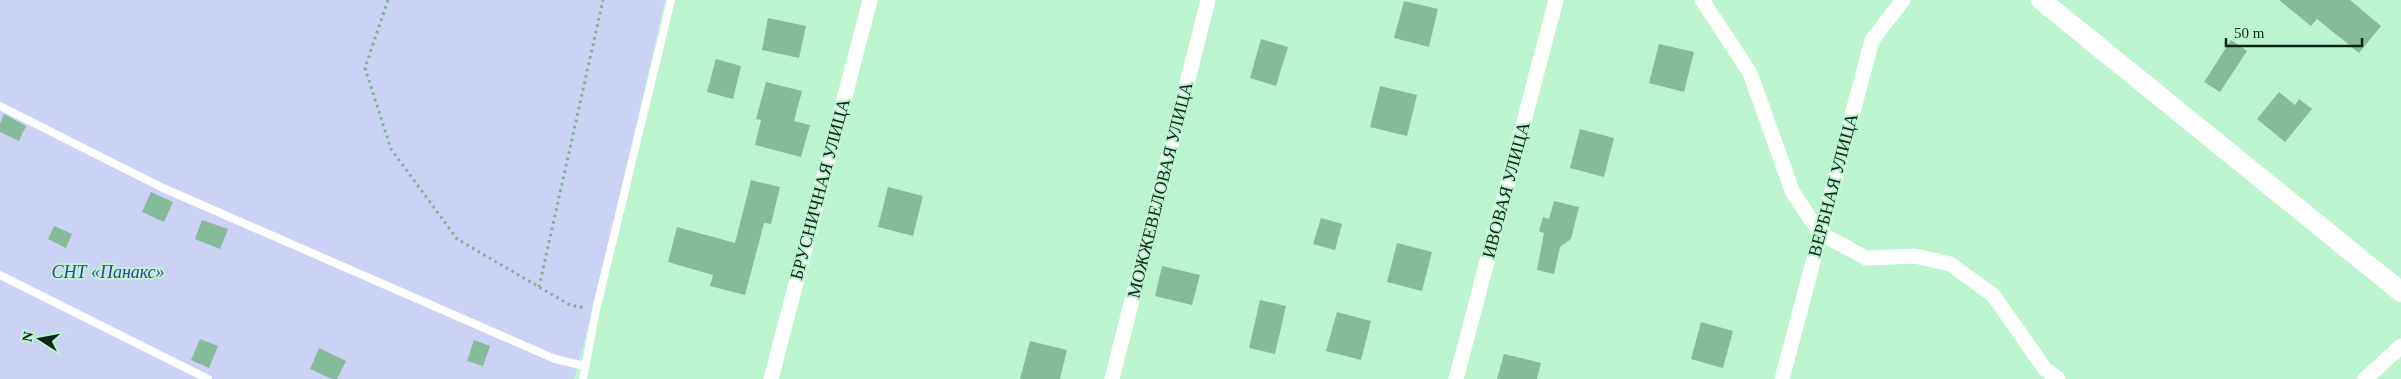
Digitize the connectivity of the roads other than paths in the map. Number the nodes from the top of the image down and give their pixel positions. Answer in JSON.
{"nodes":[{"id":1,"x":671,"y":0,"type":"edge"},
{"id":2,"x":870,"y":0,"type":"edge"},
{"id":3,"x":1208,"y":0,"type":"edge"},
{"id":4,"x":1556,"y":0,"type":"edge"},
{"id":5,"x":1702,"y":0,"type":"edge"},
{"id":6,"x":1903,"y":0,"type":"edge"},
{"id":7,"x":2042,"y":0,"type":"edge"},
{"id":8,"x":0,"y":106,"type":"edge"},
{"id":9,"x":1820,"y":233,"type":"junction"},
{"id":10,"x":0,"y":275,"type":"edge"},
{"id":11,"x":2401,"y":292,"type":"edge"},
{"id":12,"x":2401,"y":346,"type":"edge"},
{"id":13,"x":585,"y":366,"type":"junction"},
{"id":14,"x":208,"y":379,"type":"edge"},
{"id":15,"x":583,"y":379,"type":"edge"},
{"id":16,"x":771,"y":379,"type":"edge"},
{"id":17,"x":1112,"y":379,"type":"edge"},
{"id":18,"x":1456,"y":379,"type":"edge"},
{"id":19,"x":1782,"y":379,"type":"edge"},
{"id":20,"x":2058,"y":379,"type":"edge"},
{"id":21,"x":2365,"y":379,"type":"edge"}],
"edges":[{"from":1,"to":13,"type":"lane"},
{"from":2,"to":16,"type":"street","name":"БРУСНИЧНАЯ УЛИЦА"},
{"from":3,"to":17,"type":"street","name":"МОЖЖЕВЕЛОВАЯ УЛИЦА"},
{"from":4,"to":18,"type":"street","name":"ИВОВАЯ УЛИЦА"},
{"from":5,"to":9,"type":"street"},
{"from":6,"to":9,"type":"street","name":"ВЕРБНАЯ УЛИЦА"},
{"from":7,"to":11,"type":"street"},
{"from":8,"to":13,"type":"lane"},
{"from":9,"to":19,"type":"street","name":"ВЕРБНАЯ УЛИЦА"},
{"from":9,"to":20,"type":"street"},
{"from":10,"to":14,"type":"lane"},
{"from":12,"to":21,"type":"street"},
{"from":13,"to":15,"type":"lane"}]}
